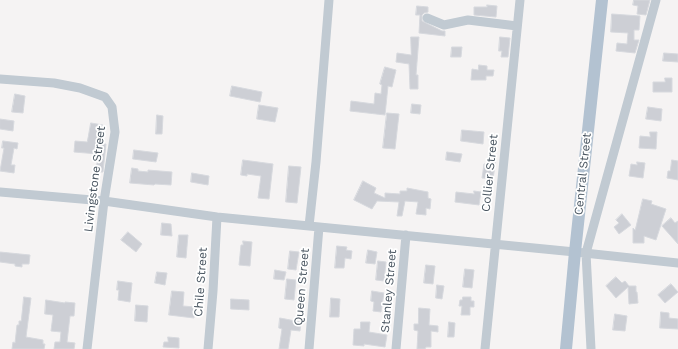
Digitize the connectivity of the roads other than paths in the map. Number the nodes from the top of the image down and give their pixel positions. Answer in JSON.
{"nodes":[{"id":1,"x":330,"y":0,"type":"edge"},
{"id":2,"x":520,"y":0,"type":"edge"},
{"id":3,"x":602,"y":0,"type":"edge"},
{"id":4,"x":656,"y":0,"type":"edge"},
{"id":5,"x":427,"y":18,"type":"dead end"},
{"id":6,"x":517,"y":26,"type":"junction"},
{"id":7,"x":0,"y":79,"type":"edge"},
{"id":8,"x":0,"y":192,"type":"edge"},
{"id":9,"x":104,"y":202,"type":"junction"},
{"id":10,"x":217,"y":216,"type":"junction"},
{"id":11,"x":309,"y":226,"type":"junction"},
{"id":12,"x":319,"y":227,"type":"junction"},
{"id":13,"x":406,"y":235,"type":"junction"},
{"id":14,"x":495,"y":244,"type":"junction"},
{"id":15,"x":580,"y":252,"type":"junction"},
{"id":16,"x":678,"y":263,"type":"edge"},
{"id":17,"x":87,"y":349,"type":"edge"},
{"id":18,"x":208,"y":349,"type":"edge"},
{"id":19,"x":309,"y":349,"type":"edge"},
{"id":20,"x":396,"y":349,"type":"edge"},
{"id":21,"x":485,"y":349,"type":"edge"},
{"id":22,"x":566,"y":349,"type":"edge"},
{"id":23,"x":591,"y":349,"type":"edge"}],
"edges":[{"from":1,"to":11,"type":"street"},
{"from":2,"to":6,"type":"street","name":"Collier Street"},
{"from":3,"to":15,"type":"main road","name":"Central Street"},
{"from":4,"to":15,"type":"street"},
{"from":5,"to":6,"type":"street"},
{"from":6,"to":14,"type":"street","name":"Collier Street"},
{"from":7,"to":9,"type":"street","name":"Livingstone Street"},
{"from":8,"to":9,"type":"street"},
{"from":9,"to":10,"type":"street"},
{"from":9,"to":17,"type":"street","name":"Livingstone Street"},
{"from":10,"to":11,"type":"street"},
{"from":10,"to":18,"type":"street","name":"Chile Street"},
{"from":11,"to":12,"type":"street"},
{"from":12,"to":13,"type":"street"},
{"from":12,"to":19,"type":"street","name":"Queen Street"},
{"from":13,"to":14,"type":"street"},
{"from":13,"to":20,"type":"street","name":"Stanley Street"},
{"from":14,"to":15,"type":"street"},
{"from":14,"to":21,"type":"street","name":"Collier Street"},
{"from":15,"to":16,"type":"street"},
{"from":15,"to":22,"type":"main road","name":"Central Street"},
{"from":15,"to":23,"type":"street"}]}
